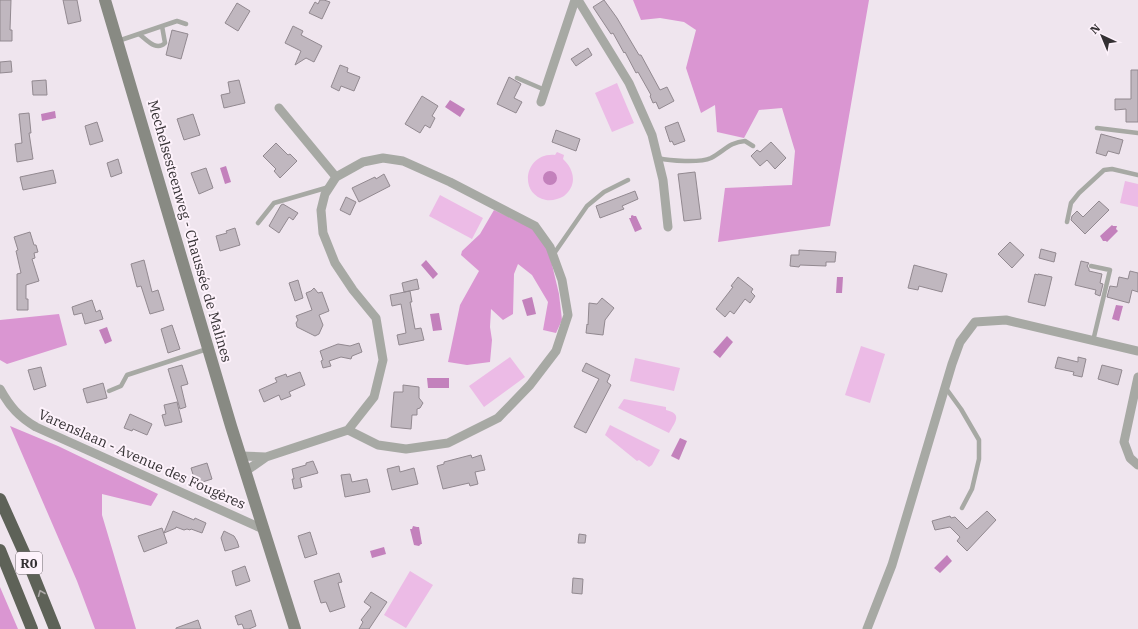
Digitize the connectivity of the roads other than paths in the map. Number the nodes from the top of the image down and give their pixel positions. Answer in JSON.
{"nodes":[{"id":1,"x":105,"y":0,"type":"edge"},
{"id":2,"x":575,"y":0,"type":"edge"},
{"id":3,"x":578,"y":0,"type":"edge"},
{"id":4,"x":186,"y":24,"type":"dead end"},
{"id":5,"x":162,"y":26,"type":"junction"},
{"id":6,"x":139,"y":34,"type":"junction"},
{"id":7,"x":118,"y":41,"type":"junction"},
{"id":8,"x":517,"y":78,"type":"dead end"},
{"id":9,"x":545,"y":90,"type":"junction"},
{"id":10,"x":541,"y":102,"type":"dead end"},
{"id":11,"x":279,"y":108,"type":"dead end"},
{"id":12,"x":1097,"y":128,"type":"dead end"},
{"id":13,"x":1138,"y":133,"type":"edge"},
{"id":14,"x":752,"y":146,"type":"dead end"},
{"id":15,"x":658,"y":158,"type":"junction"},
{"id":16,"x":1138,"y":175,"type":"edge"},
{"id":17,"x":336,"y":176,"type":"junction"},
{"id":18,"x":628,"y":180,"type":"dead end"},
{"id":19,"x":330,"y":186,"type":"junction"},
{"id":20,"x":1067,"y":222,"type":"dead end"},
{"id":21,"x":258,"y":223,"type":"dead end"},
{"id":22,"x":668,"y":227,"type":"dead end"},
{"id":23,"x":553,"y":255,"type":"junction"},
{"id":24,"x":1091,"y":266,"type":"dead end"},
{"id":25,"x":1093,"y":342,"type":"junction"},
{"id":26,"x":209,"y":348,"type":"junction"},
{"id":27,"x":1138,"y":351,"type":"edge"},
{"id":28,"x":1138,"y":377,"type":"edge"},
{"id":29,"x":944,"y":387,"type":"junction"},
{"id":30,"x":0,"y":389,"type":"edge"},
{"id":31,"x":109,"y":391,"type":"dead end"},
{"id":32,"x":348,"y":430,"type":"junction"},
{"id":33,"x":241,"y":456,"type":"junction"},
{"id":34,"x":266,"y":457,"type":"junction"},
{"id":35,"x":1138,"y":465,"type":"edge"},
{"id":36,"x":246,"y":471,"type":"junction"},
{"id":37,"x":0,"y":499,"type":"edge"},
{"id":38,"x":962,"y":508,"type":"dead end"},
{"id":39,"x":263,"y":529,"type":"junction"},
{"id":40,"x":0,"y":550,"type":"edge"},
{"id":41,"x":32,"y":629,"type":"edge"},
{"id":42,"x":55,"y":629,"type":"edge"},
{"id":43,"x":295,"y":629,"type":"edge"},
{"id":44,"x":867,"y":629,"type":"edge"}],
"edges":[{"from":1,"to":7,"type":"main road","name":"Mechelsesteenweg - Chaussée de Malines"},
{"from":2,"to":9,"type":"street"},
{"from":3,"to":15,"type":"street"},
{"from":4,"to":5,"type":"lane"},
{"from":5,"to":6,"type":"lane"},
{"from":5,"to":6,"type":"lane"},
{"from":6,"to":7,"type":"lane"},
{"from":7,"to":26,"type":"main road","name":"Mechelsesteenweg - Chaussée de Malines"},
{"from":8,"to":9,"type":"lane"},
{"from":9,"to":10,"type":"street"},
{"from":11,"to":17,"type":"street"},
{"from":12,"to":13,"type":"lane"},
{"from":14,"to":15,"type":"lane"},
{"from":15,"to":22,"type":"street"},
{"from":16,"to":20,"type":"lane"},
{"from":17,"to":19,"type":"street"},
{"from":17,"to":23,"type":"street"},
{"from":18,"to":23,"type":"lane"},
{"from":19,"to":21,"type":"lane"},
{"from":19,"to":32,"type":"street"},
{"from":23,"to":32,"type":"street"},
{"from":24,"to":25,"type":"lane"},
{"from":25,"to":27,"type":"street"},
{"from":25,"to":29,"type":"street"},
{"from":26,"to":31,"type":"lane"},
{"from":26,"to":33,"type":"main road","name":"Mechelsesteenweg - Chaussée de Malines"},
{"from":28,"to":35,"type":"street"},
{"from":29,"to":38,"type":"lane"},
{"from":29,"to":44,"type":"street"},
{"from":30,"to":39,"type":"street","name":"Varenslaan - Avenue des Fougères"},
{"from":32,"to":34,"type":"street"},
{"from":33,"to":34,"type":"street"},
{"from":33,"to":36,"type":"main road","name":"Mechelsesteenweg - Chaussée de Malines"},
{"from":34,"to":36,"type":"street"},
{"from":36,"to":39,"type":"main road","name":"Mechelsesteenweg - Chaussée de Malines"},
{"from":42,"to":37,"type":"highway","number":"R0","one_way":true},
{"from":39,"to":43,"type":"main road","name":"Mechelsesteenweg - Chaussée de Malines"},
{"from":40,"to":41,"type":"highway","number":"R0"}]}
